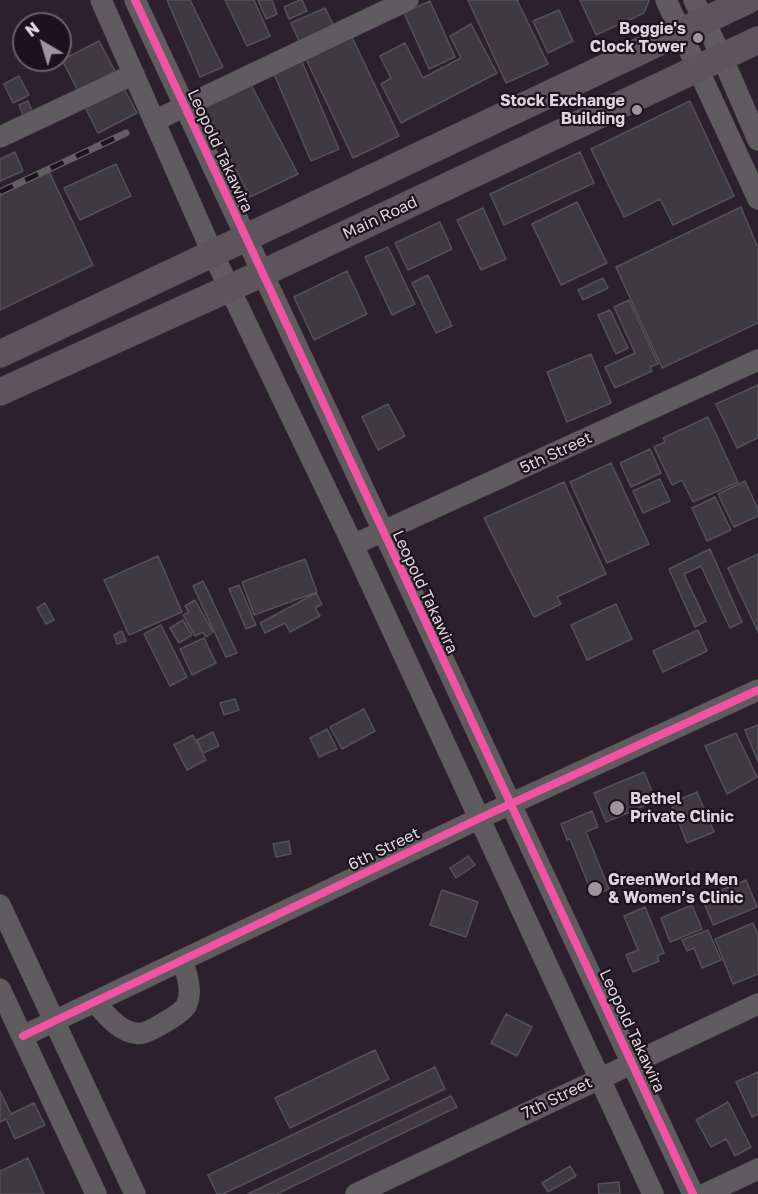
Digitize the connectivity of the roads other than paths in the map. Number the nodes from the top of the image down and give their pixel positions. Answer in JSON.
{"nodes":[{"id":1,"x":101,"y":0,"type":"edge"},
{"id":2,"x":135,"y":0,"type":"edge"},
{"id":3,"x":408,"y":0,"type":"edge"},
{"id":4,"x":666,"y":0,"type":"edge"},
{"id":5,"x":747,"y":0,"type":"edge"},
{"id":6,"x":692,"y":17,"type":"edge"},
{"id":7,"x":758,"y":40,"type":"edge"},
{"id":8,"x":709,"y":62,"type":"junction"},
{"id":9,"x":134,"y":74,"type":"junction"},
{"id":10,"x":184,"y":106,"type":"junction"},
{"id":11,"x":154,"y":121,"type":"junction"},
{"id":12,"x":0,"y":137,"type":"edge"},
{"id":13,"x":758,"y":140,"type":"edge"},
{"id":14,"x":758,"y":199,"type":"edge"},
{"id":15,"x":246,"y":238,"type":"junction"},
{"id":16,"x":212,"y":252,"type":"junction"},
{"id":17,"x":263,"y":273,"type":"junction"},
{"id":18,"x":230,"y":288,"type":"junction"},
{"id":19,"x":0,"y":354,"type":"edge"},
{"id":20,"x":758,"y":360,"type":"edge"},
{"id":21,"x":0,"y":392,"type":"edge"},
{"id":22,"x":383,"y":533,"type":"junction"},
{"id":23,"x":353,"y":545,"type":"junction"},
{"id":24,"x":758,"y":690,"type":"edge"},
{"id":25,"x":510,"y":805,"type":"junction"},
{"id":26,"x":480,"y":818,"type":"junction"},
{"id":27,"x":0,"y":905,"type":"edge"},
{"id":28,"x":182,"y":961,"type":"junction"},
{"id":29,"x":0,"y":989,"type":"edge"},
{"id":30,"x":95,"y":1002,"type":"junction"},
{"id":31,"x":758,"y":1004,"type":"edge"},
{"id":32,"x":53,"y":1022,"type":"junction"},
{"id":33,"x":23,"y":1036,"type":"junction"},
{"id":34,"x":632,"y":1062,"type":"junction"},
{"id":35,"x":598,"y":1078,"type":"junction"},
{"id":36,"x":758,"y":1169,"type":"edge"},
{"id":37,"x":96,"y":1194,"type":"edge"},
{"id":38,"x":135,"y":1194,"type":"edge"},
{"id":39,"x":356,"y":1194,"type":"edge"},
{"id":40,"x":653,"y":1194,"type":"edge"},
{"id":41,"x":693,"y":1194,"type":"edge"},
{"id":42,"x":705,"y":1194,"type":"edge"}],
"edges":[{"from":1,"to":9,"type":"street"},
{"from":2,"to":10,"type":"street","name":"Leopold Takawira"},
{"from":3,"to":10,"type":"street"},
{"from":4,"to":6,"type":"street"},
{"from":5,"to":6,"type":"main road"},
{"from":6,"to":8,"type":"street"},
{"from":6,"to":15,"type":"main road"},
{"from":7,"to":8,"type":"main road","name":"Main Road"},
{"from":8,"to":13,"type":"street"},
{"from":8,"to":14,"type":"street"},
{"from":8,"to":17,"type":"main road","name":"Main Road"},
{"from":9,"to":11,"type":"street"},
{"from":9,"to":12,"type":"street"},
{"from":10,"to":11,"type":"street"},
{"from":10,"to":15,"type":"street","name":"Leopold Takawira"},
{"from":11,"to":16,"type":"street"},
{"from":15,"to":16,"type":"main road"},
{"from":15,"to":17,"type":"street","name":"Leopold Takawira"},
{"from":16,"to":18,"type":"street"},
{"from":16,"to":19,"type":"main road"},
{"from":17,"to":18,"type":"main road","name":"Main Road"},
{"from":17,"to":22,"type":"street","name":"Leopold Takawira"},
{"from":18,"to":21,"type":"main road","name":"Main Road"},
{"from":18,"to":23,"type":"street"},
{"from":20,"to":22,"type":"street","name":"5th Street"},
{"from":22,"to":23,"type":"street","name":"5th Street"},
{"from":22,"to":25,"type":"street","name":"Leopold Takawira"},
{"from":23,"to":26,"type":"street"},
{"from":24,"to":25,"type":"street","name":"6th Street"},
{"from":25,"to":26,"type":"street","name":"6th Street"},
{"from":25,"to":34,"type":"street","name":"Leopold Takawira"},
{"from":26,"to":28,"type":"street","name":"6th Street"},
{"from":26,"to":35,"type":"street"},
{"from":27,"to":32,"type":"street"},
{"from":28,"to":30,"type":"street","name":"6th Street"},
{"from":28,"to":30,"type":"street"},
{"from":29,"to":33,"type":"street"},
{"from":30,"to":32,"type":"street","name":"6th Street"},
{"from":31,"to":34,"type":"street","name":"7th Street"},
{"from":32,"to":33,"type":"street","name":"6th Street"},
{"from":32,"to":38,"type":"street"},
{"from":33,"to":37,"type":"street"},
{"from":34,"to":35,"type":"street","name":"7th Street"},
{"from":34,"to":41,"type":"street","name":"Leopold Takawira"},
{"from":35,"to":39,"type":"street","name":"7th Street"},
{"from":35,"to":40,"type":"street"},
{"from":36,"to":42,"type":"street"}]}
